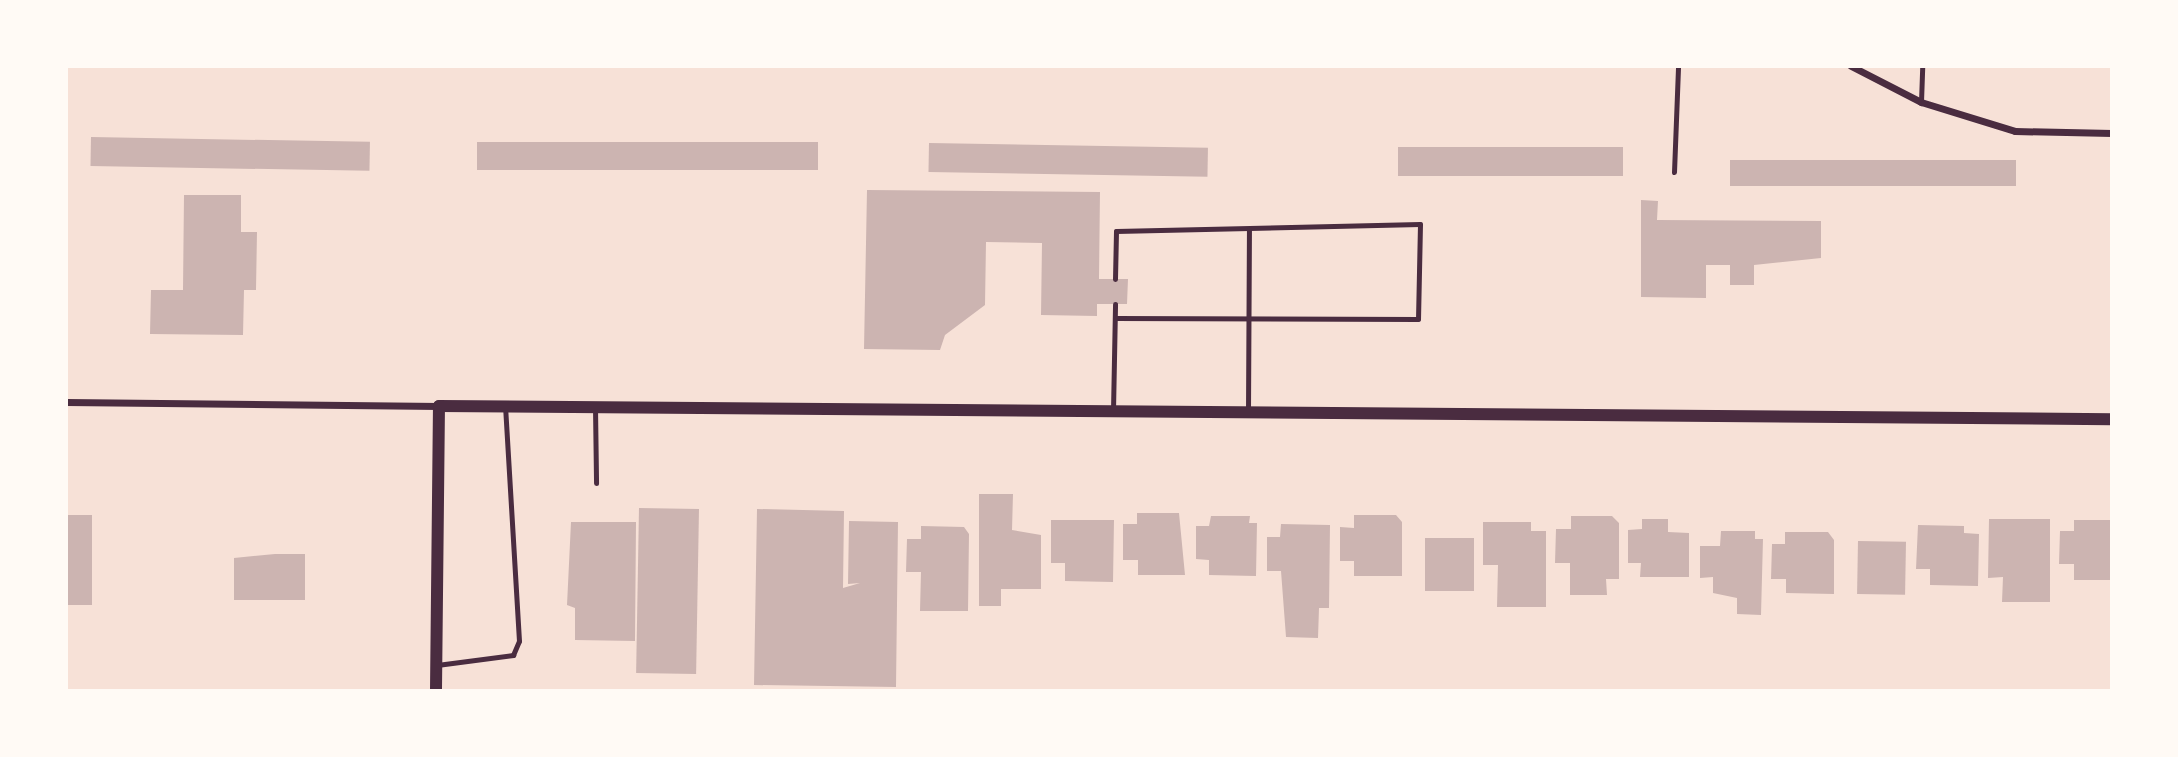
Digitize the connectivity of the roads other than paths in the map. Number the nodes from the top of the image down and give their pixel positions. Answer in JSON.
{"nodes":[{"id":1,"x":1678,"y":66,"type":"edge"},
{"id":2,"x":1851,"y":66,"type":"edge"},
{"id":3,"x":1922,"y":66,"type":"edge"},
{"id":4,"x":1921,"y":102,"type":"junction"},
{"id":5,"x":2112,"y":133,"type":"edge"},
{"id":6,"x":1674,"y":172,"type":"dead end"},
{"id":7,"x":1249,"y":229,"type":"junction"},
{"id":8,"x":1115,"y":279,"type":"dead end"},
{"id":9,"x":1115,"y":304,"type":"dead end"},
{"id":10,"x":1115,"y":318,"type":"junction"},
{"id":11,"x":1248,"y":318,"type":"junction"},
{"id":12,"x":66,"y":402,"type":"edge"},
{"id":13,"x":439,"y":406,"type":"junction"},
{"id":14,"x":505,"y":406,"type":"junction"},
{"id":15,"x":595,"y":407,"type":"junction"},
{"id":16,"x":1113,"y":411,"type":"junction"},
{"id":17,"x":1248,"y":412,"type":"junction"},
{"id":18,"x":2112,"y":419,"type":"edge"},
{"id":19,"x":596,"y":483,"type":"dead end"},
{"id":20,"x":437,"y":665,"type":"junction"},
{"id":21,"x":436,"y":691,"type":"edge"}],
"edges":[{"from":1,"to":6,"type":"lane"},
{"from":2,"to":4,"type":"street"},
{"from":3,"to":4,"type":"lane"},
{"from":4,"to":5,"type":"street"},
{"from":7,"to":8,"type":"lane"},
{"from":7,"to":11,"type":"lane"},
{"from":7,"to":11,"type":"lane"},
{"from":9,"to":10,"type":"lane"},
{"from":10,"to":11,"type":"lane"},
{"from":10,"to":16,"type":"lane"},
{"from":11,"to":17,"type":"lane"},
{"from":12,"to":13,"type":"street"},
{"from":13,"to":14,"type":"street"},
{"from":13,"to":20,"type":"street"},
{"from":14,"to":15,"type":"street"},
{"from":14,"to":20,"type":"lane"},
{"from":15,"to":16,"type":"street"},
{"from":15,"to":19,"type":"lane"},
{"from":16,"to":17,"type":"street"},
{"from":17,"to":18,"type":"street"},
{"from":20,"to":21,"type":"street"}]}
